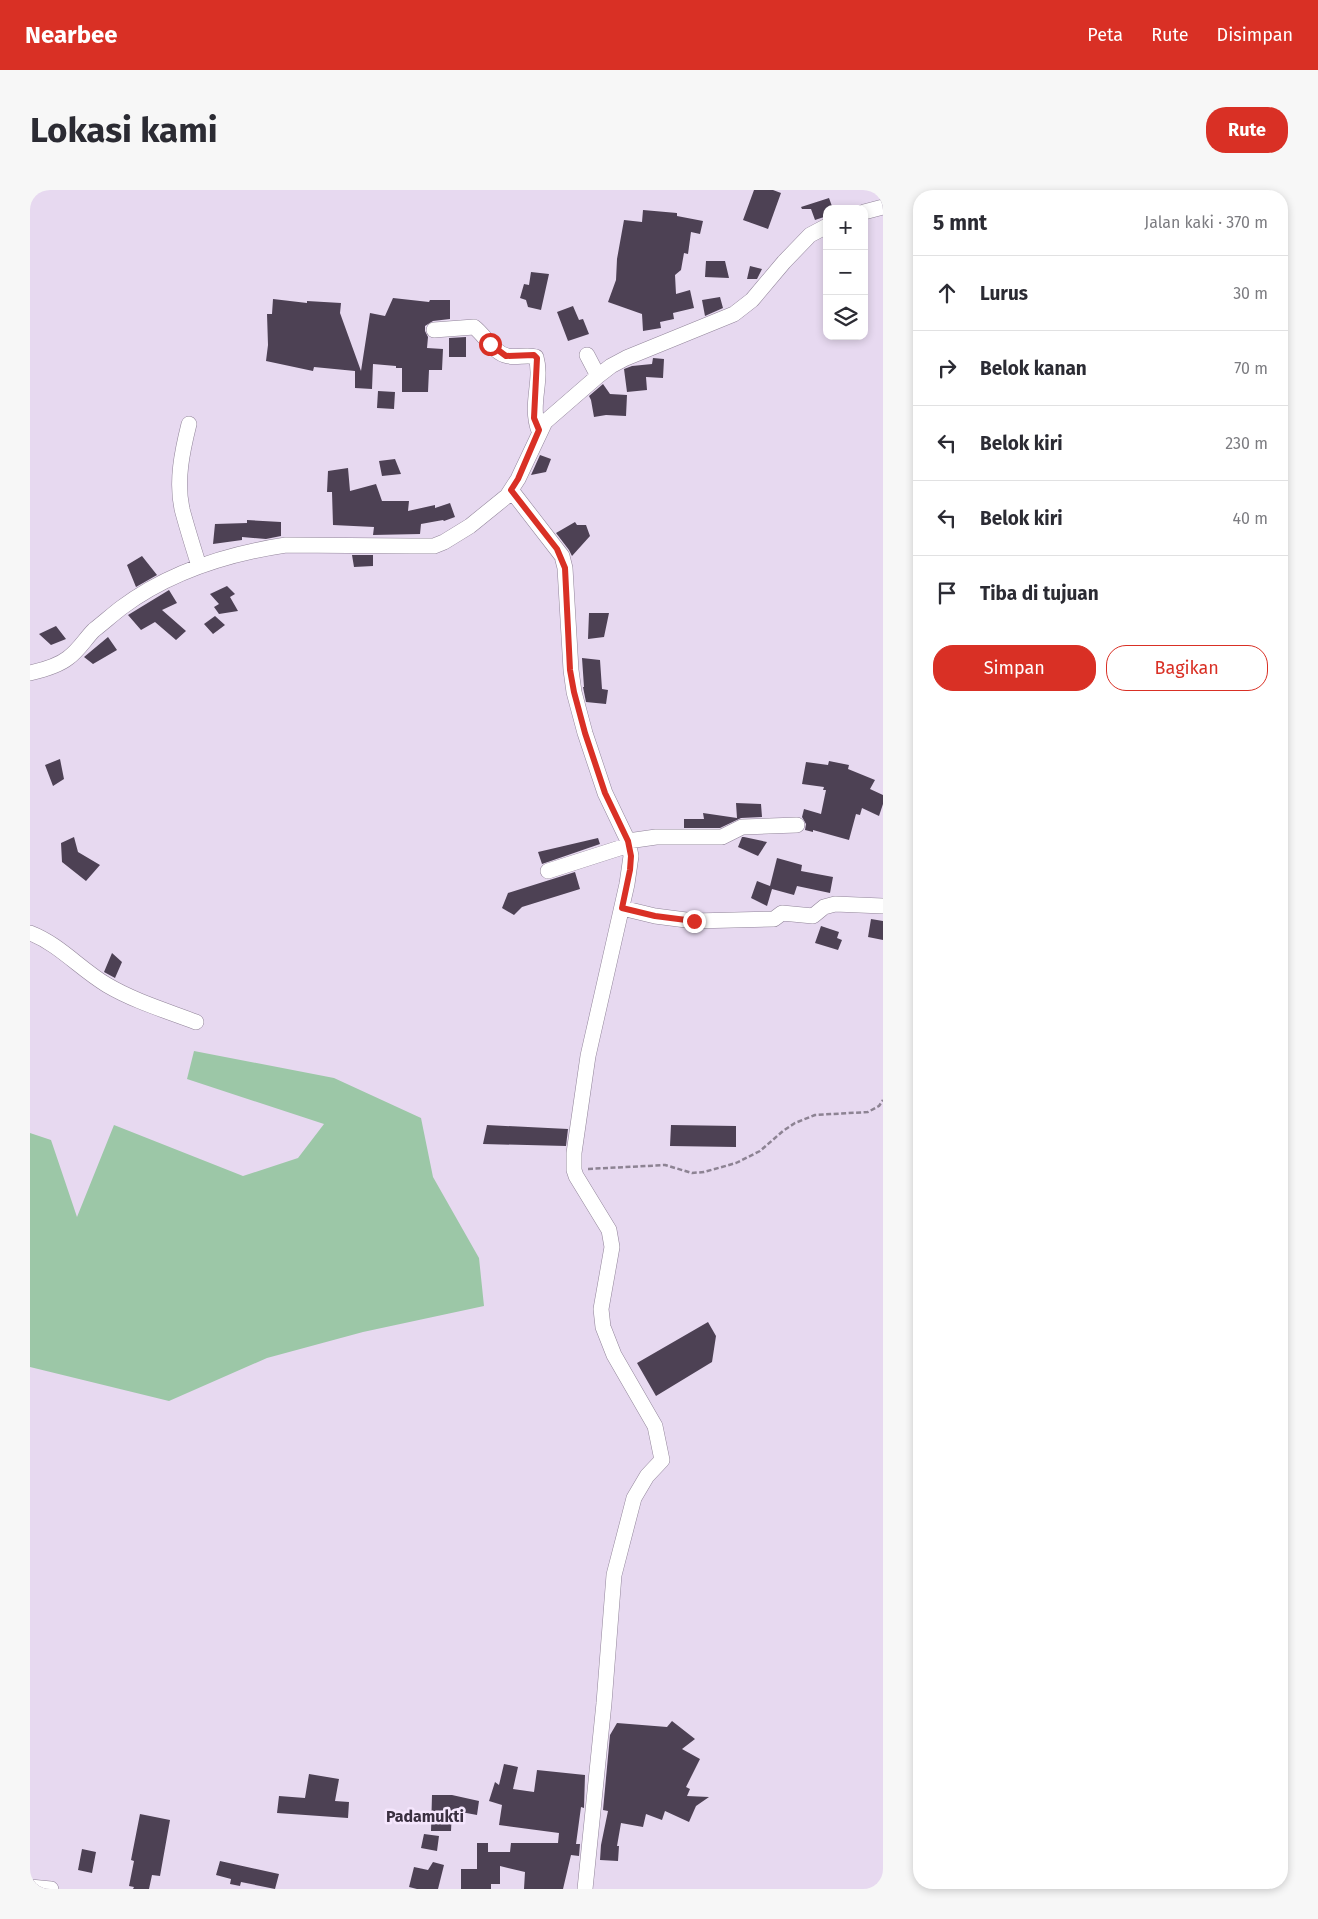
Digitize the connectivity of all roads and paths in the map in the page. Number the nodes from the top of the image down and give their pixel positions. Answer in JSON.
{"nodes":[{"id":1,"x":883,"y":207,"type":"edge"},
{"id":2,"x":868,"y":211,"type":"edge"},
{"id":3,"x":823,"y":228,"type":"edge"},
{"id":4,"x":434,"y":330,"type":"dead end"},
{"id":5,"x":587,"y":355,"type":"dead end"},
{"id":6,"x":598,"y":376,"type":"junction"},
{"id":7,"x":189,"y":424,"type":"dead end"},
{"id":8,"x":539,"y":430,"type":"junction"},
{"id":9,"x":511,"y":490,"type":"junction"},
{"id":10,"x":199,"y":566,"type":"junction"},
{"id":11,"x":30,"y":674,"type":"edge"},
{"id":12,"x":797,"y":825,"type":"dead end"},
{"id":13,"x":628,"y":843,"type":"junction"},
{"id":14,"x":548,"y":871,"type":"dead end"},
{"id":15,"x":883,"y":906,"type":"edge"},
{"id":16,"x":622,"y":908,"type":"junction"},
{"id":17,"x":30,"y":933,"type":"edge"},
{"id":18,"x":196,"y":1022,"type":"dead end"},
{"id":19,"x":883,"y":1100,"type":"edge"},
{"id":20,"x":574,"y":1170,"type":"junction"},
{"id":21,"x":30,"y":1887,"type":"edge"},
{"id":22,"x":51,"y":1889,"type":"edge"},
{"id":23,"x":585,"y":1889,"type":"edge"}],
"edges":[{"from":1,"to":2,"type":"street"},
{"from":3,"to":6,"type":"street"},
{"from":4,"to":8,"type":"street"},
{"from":5,"to":6,"type":"street"},
{"from":6,"to":8,"type":"street"},
{"from":7,"to":10,"type":"street"},
{"from":8,"to":9,"type":"street"},
{"from":9,"to":10,"type":"street"},
{"from":9,"to":13,"type":"street"},
{"from":10,"to":11,"type":"street"},
{"from":12,"to":13,"type":"street"},
{"from":13,"to":14,"type":"street"},
{"from":13,"to":16,"type":"street"},
{"from":15,"to":16,"type":"street"},
{"from":16,"to":20,"type":"street"},
{"from":17,"to":18,"type":"street"},
{"from":19,"to":20,"type":"path"},
{"from":20,"to":23,"type":"street"},
{"from":21,"to":22,"type":"street"}]}
